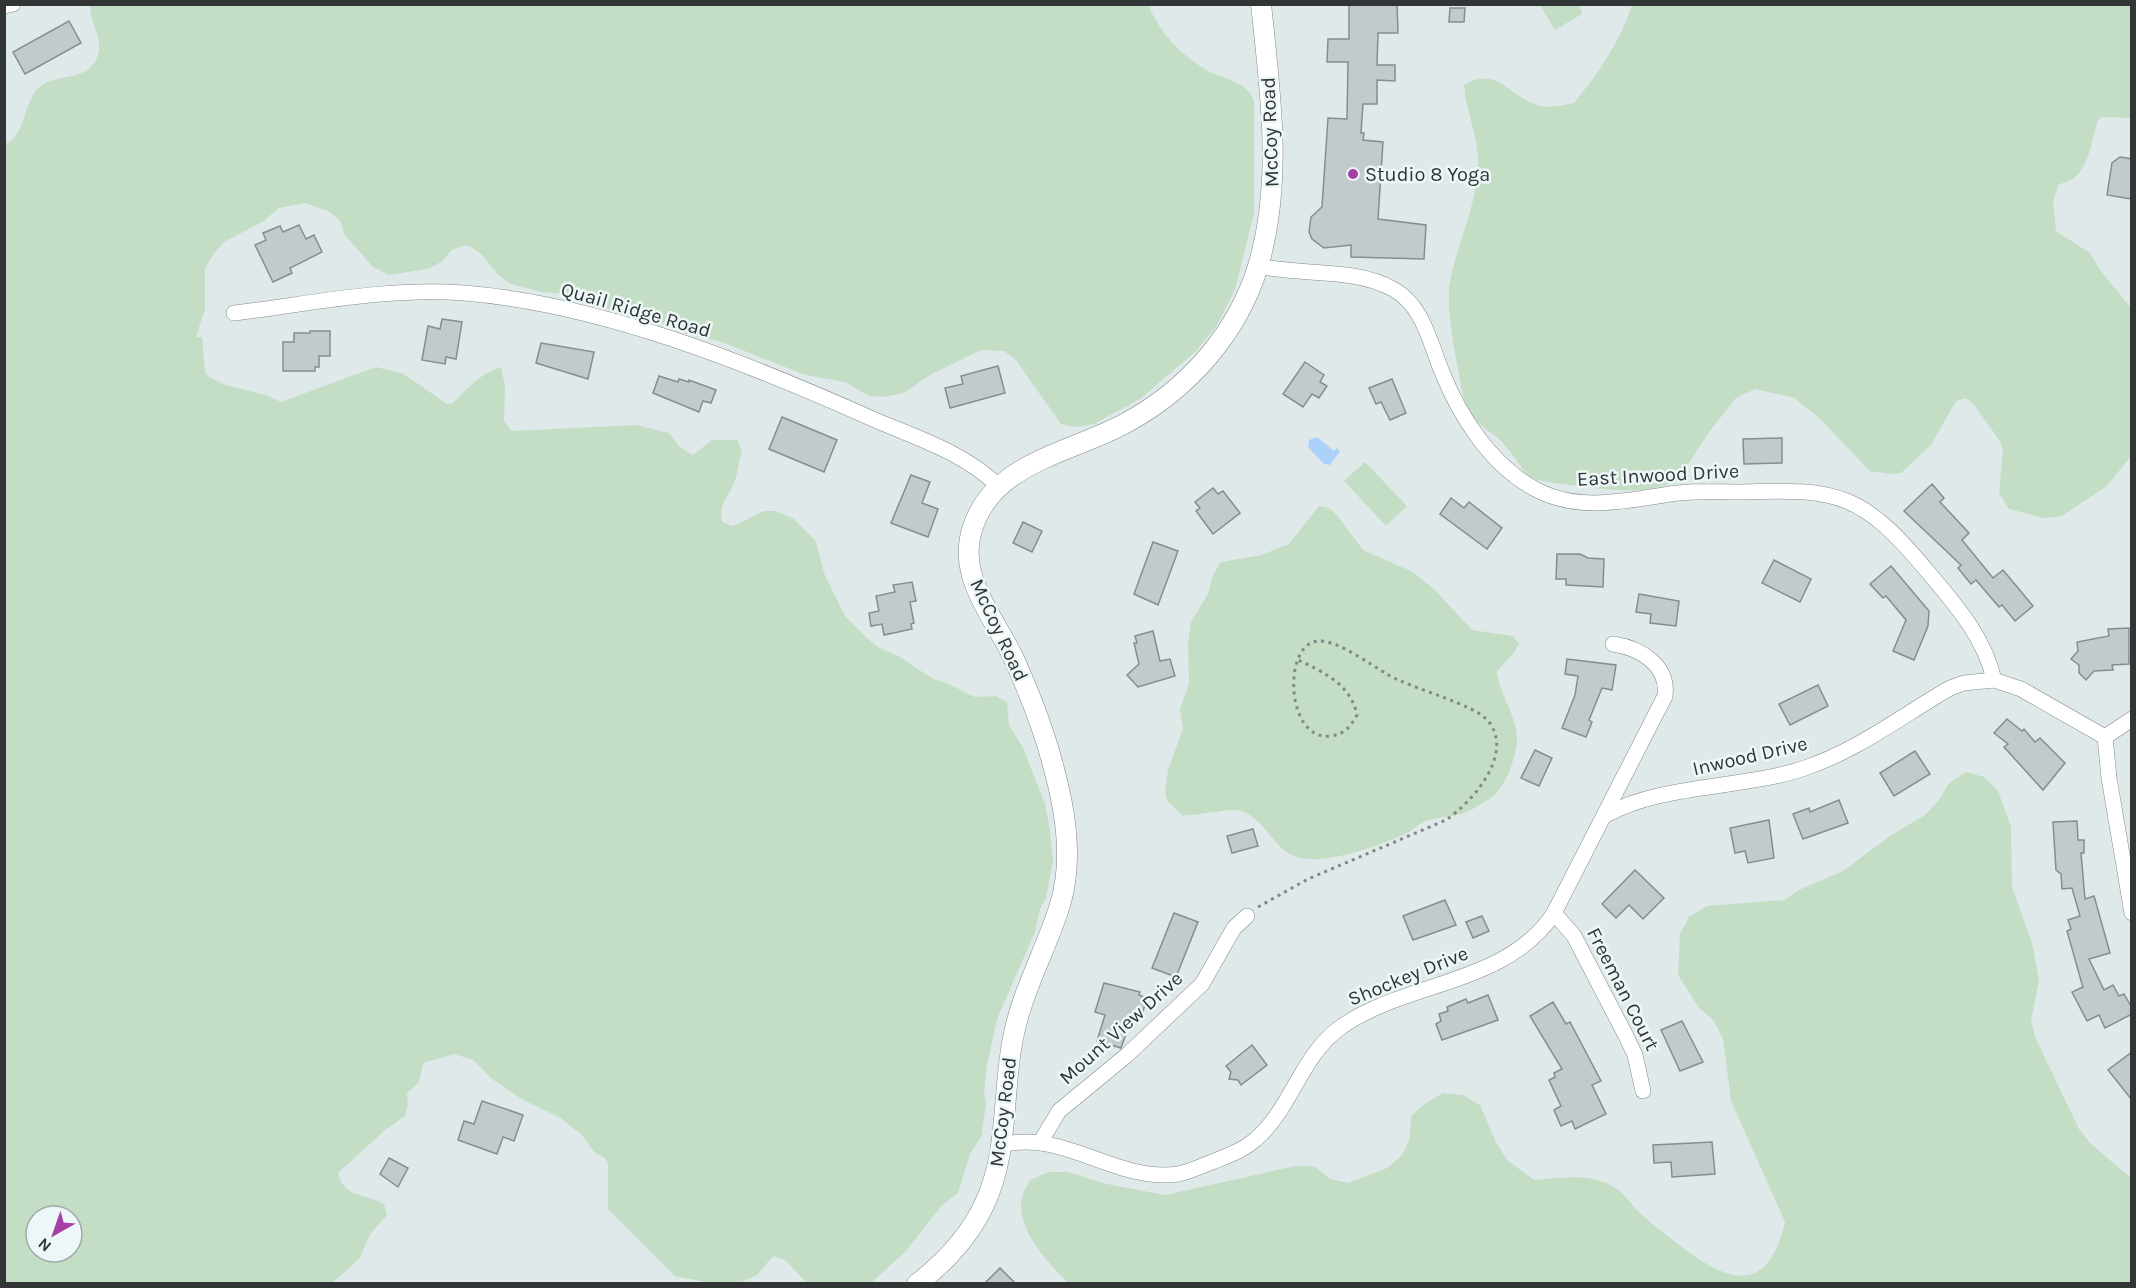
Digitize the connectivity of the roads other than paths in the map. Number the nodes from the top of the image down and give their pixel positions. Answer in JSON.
{"nodes":[{"id":1,"x":13,"y":4,"type":"edge"},
{"id":2,"x":1261,"y":4,"type":"edge"},
{"id":3,"x":4,"y":6,"type":"edge"},
{"id":4,"x":1258,"y":266,"type":"junction"},
{"id":5,"x":234,"y":313,"type":"dead end"},
{"id":6,"x":998,"y":486,"type":"junction"},
{"id":7,"x":1613,"y":644,"type":"dead end"},
{"id":8,"x":1994,"y":680,"type":"junction"},
{"id":9,"x":2132,"y":719,"type":"edge"},
{"id":10,"x":2105,"y":737,"type":"junction"},
{"id":11,"x":1606,"y":815,"type":"junction"},
{"id":12,"x":1554,"y":913,"type":"junction"},
{"id":13,"x":2132,"y":913,"type":"edge"},
{"id":14,"x":1247,"y":916,"type":"road end"},
{"id":15,"x":1643,"y":1091,"type":"dead end"},
{"id":16,"x":1041,"y":1141,"type":"junction"},
{"id":17,"x":1001,"y":1145,"type":"junction"},
{"id":18,"x":917,"y":1284,"type":"edge"}],
"edges":[{"from":1,"to":3,"type":"street"},
{"from":2,"to":4,"type":"street","name":"McCoy Road"},
{"from":4,"to":6,"type":"street","name":"McCoy Road"},
{"from":4,"to":8,"type":"street","name":"East Inwood Drive"},
{"from":5,"to":6,"type":"street","name":"Quail Ridge Road"},
{"from":6,"to":17,"type":"street","name":"McCoy Road"},
{"from":7,"to":11,"type":"street","name":"Shockey Drive"},
{"from":8,"to":10,"type":"street"},
{"from":8,"to":11,"type":"street","name":"Inwood Drive"},
{"from":9,"to":10,"type":"street"},
{"from":10,"to":13,"type":"street"},
{"from":11,"to":12,"type":"street","name":"Shockey Drive"},
{"from":12,"to":15,"type":"street","name":"Freeman Court"},
{"from":12,"to":16,"type":"street","name":"Shockey Drive"},
{"from":14,"to":16,"type":"street","name":"Mount View Drive"},
{"from":16,"to":17,"type":"street","name":"Shockey Drive"},
{"from":17,"to":18,"type":"street","name":"McCoy Road"}]}
